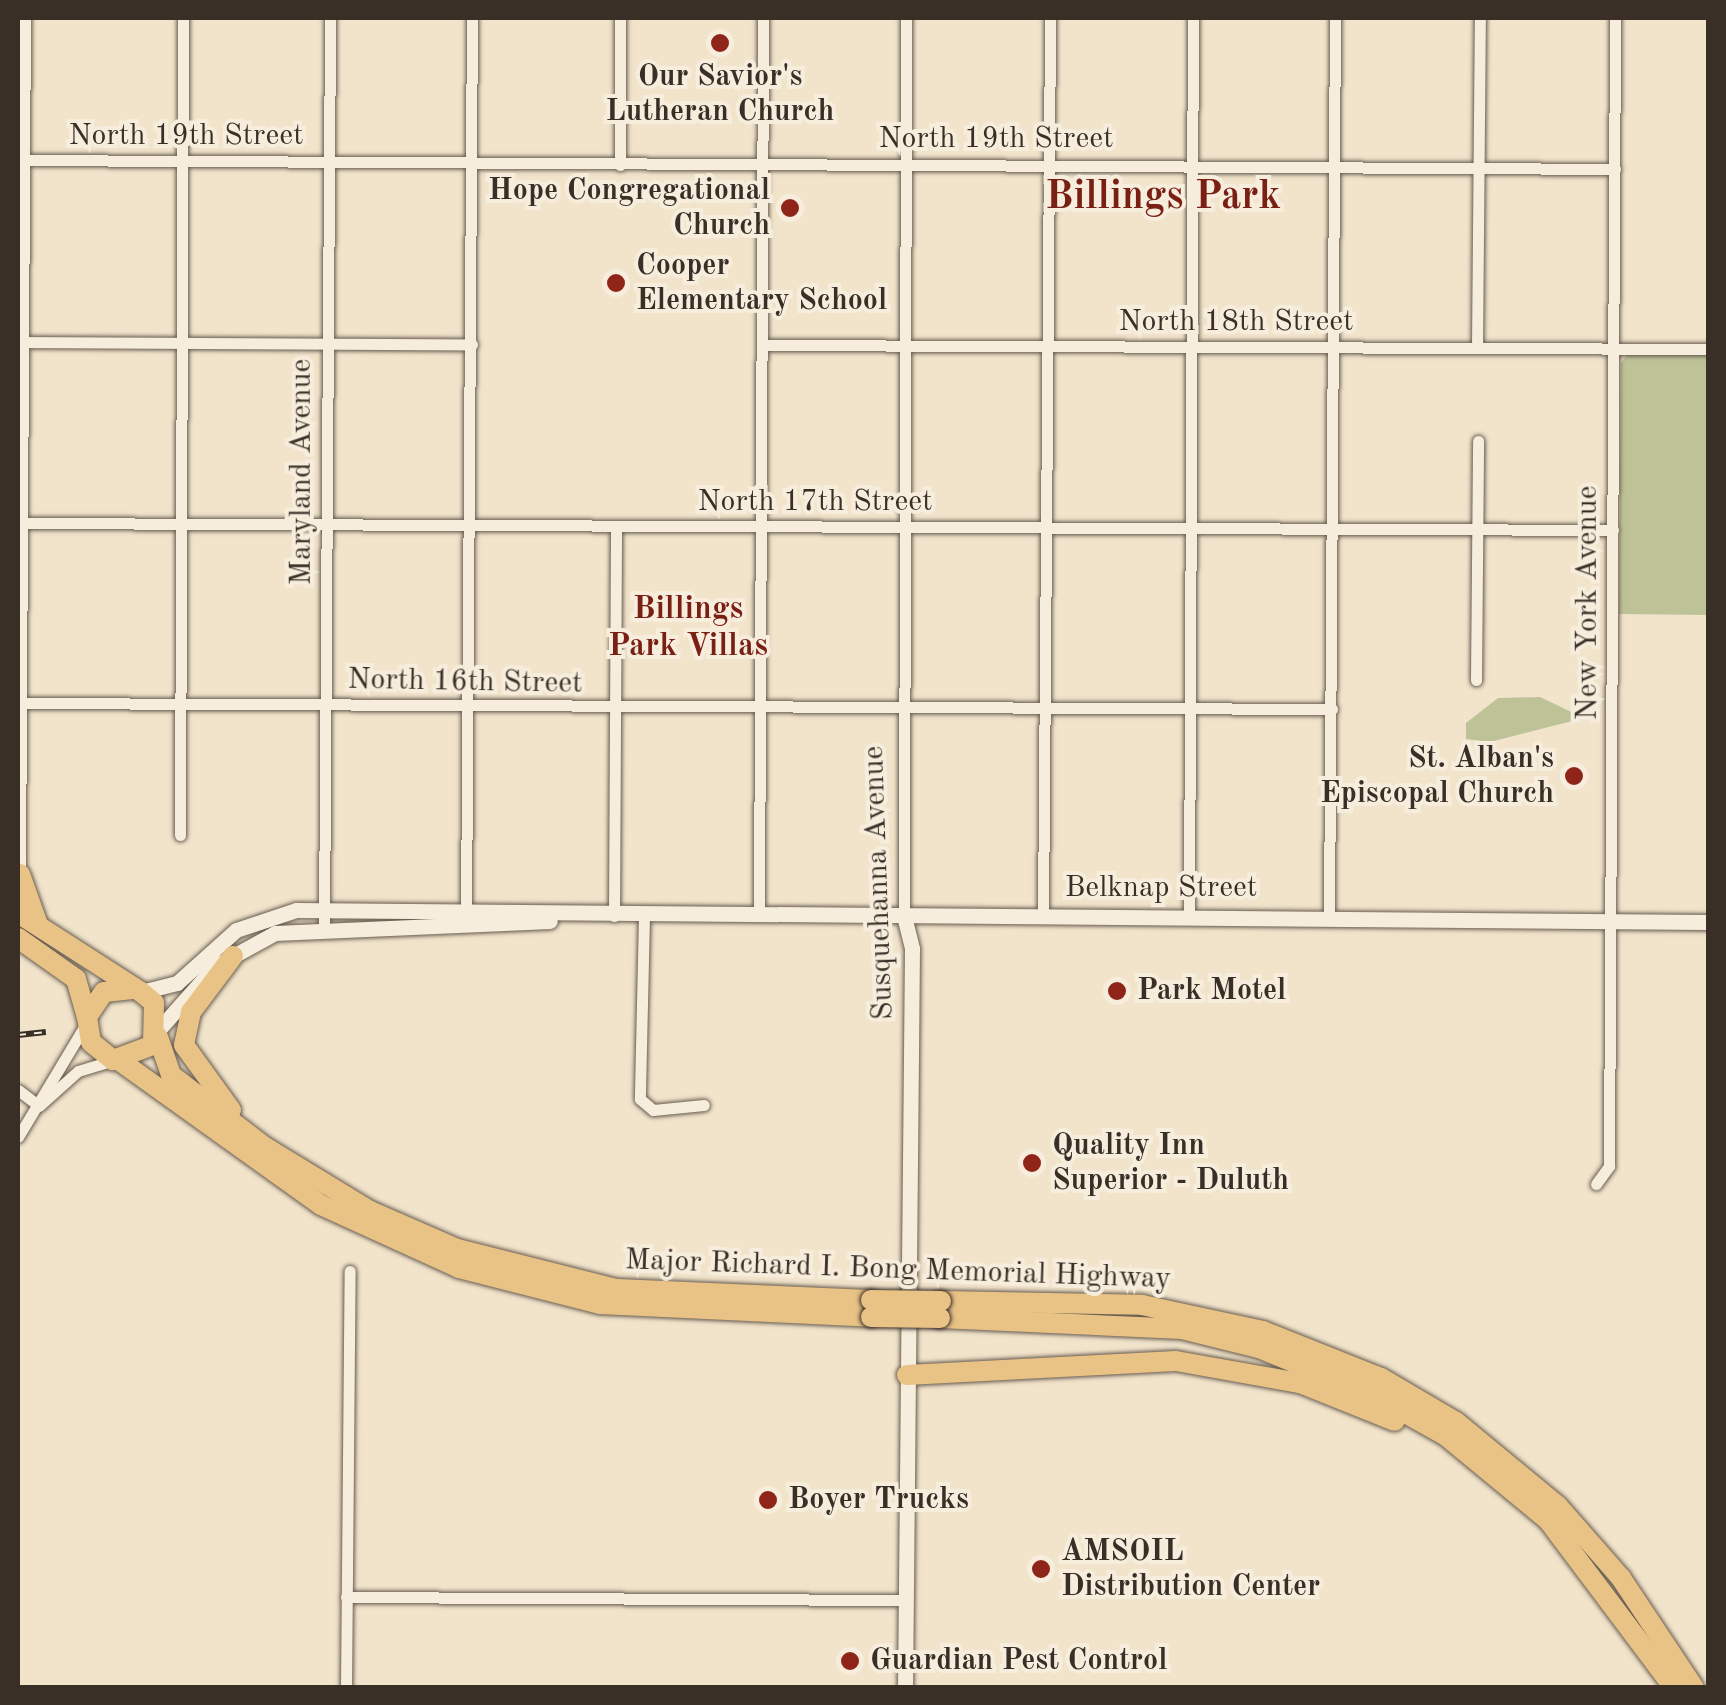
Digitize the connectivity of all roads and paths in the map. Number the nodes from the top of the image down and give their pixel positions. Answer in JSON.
{"nodes":[{"id":1,"x":25,"y":18,"type":"edge"},
{"id":2,"x":184,"y":18,"type":"edge"},
{"id":3,"x":330,"y":18,"type":"edge"},
{"id":4,"x":472,"y":18,"type":"edge"},
{"id":5,"x":620,"y":18,"type":"edge"},
{"id":6,"x":763,"y":18,"type":"edge"},
{"id":7,"x":906,"y":18,"type":"edge"},
{"id":8,"x":1050,"y":18,"type":"edge"},
{"id":9,"x":1193,"y":18,"type":"edge"},
{"id":10,"x":1335,"y":18,"type":"edge"},
{"id":11,"x":1480,"y":18,"type":"edge"},
{"id":12,"x":1615,"y":18,"type":"edge"},
{"id":13,"x":21,"y":160,"type":"edge"},
{"id":14,"x":183,"y":161,"type":"junction"},
{"id":15,"x":329,"y":161,"type":"junction"},
{"id":16,"x":471,"y":162,"type":"junction"},
{"id":17,"x":620,"y":164,"type":"junction"},
{"id":18,"x":905,"y":164,"type":"junction"},
{"id":19,"x":1049,"y":164,"type":"junction"},
{"id":20,"x":1192,"y":164,"type":"junction"},
{"id":21,"x":764,"y":165,"type":"junction"},
{"id":22,"x":1334,"y":167,"type":"junction"},
{"id":23,"x":1479,"y":168,"type":"junction"},
{"id":24,"x":1614,"y":169,"type":"junction"},
{"id":25,"x":21,"y":342,"type":"edge"},
{"id":26,"x":184,"y":343,"type":"junction"},
{"id":27,"x":328,"y":344,"type":"junction"},
{"id":28,"x":472,"y":344,"type":"junction"},
{"id":29,"x":764,"y":345,"type":"junction"},
{"id":30,"x":904,"y":346,"type":"junction"},
{"id":31,"x":1048,"y":346,"type":"junction"},
{"id":32,"x":1190,"y":347,"type":"junction"},
{"id":33,"x":1334,"y":347,"type":"junction"},
{"id":34,"x":1477,"y":348,"type":"junction"},
{"id":35,"x":1614,"y":348,"type":"junction"},
{"id":36,"x":1708,"y":348,"type":"edge"},
{"id":37,"x":1478,"y":441,"type":"dead end"},
{"id":38,"x":20,"y":523,"type":"edge"},
{"id":39,"x":182,"y":524,"type":"junction"},
{"id":40,"x":326,"y":524,"type":"junction"},
{"id":41,"x":470,"y":525,"type":"junction"},
{"id":42,"x":616,"y":526,"type":"junction"},
{"id":43,"x":759,"y":526,"type":"junction"},
{"id":44,"x":902,"y":527,"type":"junction"},
{"id":45,"x":1047,"y":528,"type":"junction"},
{"id":46,"x":1191,"y":528,"type":"junction"},
{"id":47,"x":1332,"y":529,"type":"junction"},
{"id":48,"x":1478,"y":530,"type":"junction"},
{"id":49,"x":1613,"y":530,"type":"junction"},
{"id":50,"x":1476,"y":680,"type":"dead end"},
{"id":51,"x":20,"y":703,"type":"edge"},
{"id":52,"x":180,"y":704,"type":"junction"},
{"id":53,"x":325,"y":705,"type":"junction"},
{"id":54,"x":469,"y":706,"type":"junction"},
{"id":55,"x":616,"y":708,"type":"junction"},
{"id":56,"x":758,"y":708,"type":"junction"},
{"id":57,"x":1044,"y":708,"type":"junction"},
{"id":58,"x":903,"y":709,"type":"junction"},
{"id":59,"x":1190,"y":709,"type":"junction"},
{"id":60,"x":1332,"y":709,"type":"junction"},
{"id":61,"x":180,"y":835,"type":"dead end"},
{"id":62,"x":19,"y":837,"type":"edge"},
{"id":63,"x":19,"y":876,"type":"edge"},
{"id":64,"x":325,"y":909,"type":"junction"},
{"id":65,"x":18,"y":912,"type":"edge"},
{"id":66,"x":614,"y":916,"type":"junction"},
{"id":67,"x":644,"y":916,"type":"junction"},
{"id":68,"x":759,"y":916,"type":"junction"},
{"id":69,"x":904,"y":916,"type":"junction"},
{"id":70,"x":1043,"y":917,"type":"junction"},
{"id":71,"x":466,"y":918,"type":"junction"},
{"id":72,"x":1189,"y":918,"type":"junction"},
{"id":73,"x":1330,"y":919,"type":"junction"},
{"id":74,"x":1612,"y":921,"type":"junction"},
{"id":75,"x":1708,"y":922,"type":"edge"},
{"id":76,"x":41,"y":928,"type":"junction"},
{"id":77,"x":324,"y":928,"type":"junction"},
{"id":78,"x":18,"y":938,"type":"edge"},
{"id":79,"x":233,"y":956,"type":"junction"},
{"id":80,"x":138,"y":990,"type":"junction"},
{"id":81,"x":87,"y":1021,"type":"junction"},
{"id":82,"x":159,"y":1032,"type":"junction"},
{"id":83,"x":116,"y":1060,"type":"junction"},
{"id":84,"x":18,"y":1090,"type":"edge"},
{"id":85,"x":704,"y":1105,"type":"dead end"},
{"id":86,"x":39,"y":1106,"type":"junction"},
{"id":87,"x":18,"y":1138,"type":"edge"},
{"id":88,"x":270,"y":1151,"type":"junction"},
{"id":89,"x":1596,"y":1184,"type":"dead end"},
{"id":90,"x":350,"y":1271,"type":"dead end"},
{"id":91,"x":871,"y":1309,"type":"junction"},
{"id":92,"x":941,"y":1309,"type":"junction"},
{"id":93,"x":907,"y":1375,"type":"junction"},
{"id":94,"x":1608,"y":1590,"type":"junction"},
{"id":95,"x":346,"y":1597,"type":"junction"},
{"id":96,"x":906,"y":1600,"type":"junction"},
{"id":97,"x":346,"y":1688,"type":"edge"},
{"id":98,"x":905,"y":1688,"type":"edge"},
{"id":99,"x":1674,"y":1688,"type":"edge"},
{"id":100,"x":1694,"y":1688,"type":"edge"}],
"edges":[{"from":1,"to":13,"type":"street"},
{"from":2,"to":14,"type":"street"},
{"from":3,"to":15,"type":"street","name":"Maryland Avenue"},
{"from":4,"to":16,"type":"street"},
{"from":5,"to":17,"type":"street"},
{"from":6,"to":21,"type":"street"},
{"from":7,"to":18,"type":"street","name":"Susquehanna Avenue"},
{"from":8,"to":19,"type":"street"},
{"from":9,"to":20,"type":"street"},
{"from":10,"to":22,"type":"street"},
{"from":11,"to":23,"type":"street"},
{"from":12,"to":24,"type":"street","name":"New York Avenue"},
{"from":13,"to":14,"type":"street","name":"North 19th Street"},
{"from":13,"to":25,"type":"street"},
{"from":14,"to":15,"type":"street","name":"North 19th Street"},
{"from":14,"to":26,"type":"street"},
{"from":15,"to":16,"type":"street","name":"North 19th Street"},
{"from":15,"to":27,"type":"street","name":"Maryland Avenue"},
{"from":16,"to":17,"type":"street","name":"North 19th Street"},
{"from":16,"to":28,"type":"street"},
{"from":17,"to":21,"type":"street","name":"North 19th Street"},
{"from":18,"to":19,"type":"street","name":"North 19th Street"},
{"from":18,"to":21,"type":"street","name":"North 19th Street"},
{"from":18,"to":30,"type":"street","name":"Susquehanna Avenue"},
{"from":19,"to":20,"type":"street","name":"North 19th Street"},
{"from":19,"to":31,"type":"street"},
{"from":20,"to":22,"type":"street","name":"North 19th Street"},
{"from":20,"to":32,"type":"street"},
{"from":21,"to":29,"type":"street"},
{"from":22,"to":23,"type":"street","name":"North 19th Street"},
{"from":22,"to":33,"type":"street"},
{"from":23,"to":24,"type":"street","name":"North 19th Street"},
{"from":23,"to":34,"type":"street"},
{"from":24,"to":35,"type":"street","name":"New York Avenue"},
{"from":25,"to":26,"type":"street"},
{"from":25,"to":38,"type":"street"},
{"from":26,"to":27,"type":"street"},
{"from":26,"to":39,"type":"street"},
{"from":27,"to":28,"type":"street"},
{"from":27,"to":40,"type":"street","name":"Maryland Avenue"},
{"from":28,"to":41,"type":"street"},
{"from":29,"to":30,"type":"street","name":"North 18th Street"},
{"from":29,"to":43,"type":"street"},
{"from":30,"to":31,"type":"street","name":"North 18th Street"},
{"from":30,"to":44,"type":"street","name":"Susquehanna Avenue"},
{"from":31,"to":32,"type":"street","name":"North 18th Street"},
{"from":31,"to":45,"type":"street"},
{"from":32,"to":33,"type":"street","name":"North 18th Street"},
{"from":32,"to":46,"type":"street"},
{"from":33,"to":34,"type":"street","name":"North 18th Street"},
{"from":33,"to":47,"type":"street"},
{"from":34,"to":35,"type":"street","name":"North 18th Street"},
{"from":35,"to":36,"type":"street","name":"North 18th Street"},
{"from":35,"to":49,"type":"street","name":"New York Avenue"},
{"from":37,"to":48,"type":"street"},
{"from":38,"to":39,"type":"street","name":"North 17th Street"},
{"from":38,"to":51,"type":"street"},
{"from":39,"to":40,"type":"street","name":"North 17th Street"},
{"from":39,"to":52,"type":"street"},
{"from":40,"to":41,"type":"street","name":"North 17th Street"},
{"from":40,"to":53,"type":"street","name":"Maryland Avenue"},
{"from":41,"to":42,"type":"street","name":"North 17th Street"},
{"from":41,"to":54,"type":"street"},
{"from":42,"to":43,"type":"street","name":"North 17th Street"},
{"from":42,"to":55,"type":"street"},
{"from":43,"to":44,"type":"street","name":"North 17th Street"},
{"from":43,"to":56,"type":"street"},
{"from":44,"to":45,"type":"street","name":"North 17th Street"},
{"from":44,"to":58,"type":"street","name":"Susquehanna Avenue"},
{"from":45,"to":46,"type":"street","name":"North 17th Street"},
{"from":45,"to":57,"type":"street"},
{"from":46,"to":47,"type":"street","name":"North 17th Street"},
{"from":46,"to":59,"type":"street"},
{"from":47,"to":48,"type":"street","name":"North 17th Street"},
{"from":47,"to":60,"type":"street"},
{"from":48,"to":49,"type":"street","name":"North 17th Street"},
{"from":48,"to":50,"type":"street"},
{"from":49,"to":74,"type":"street","name":"New York Avenue"},
{"from":51,"to":52,"type":"street","name":"North 16th Street"},
{"from":51,"to":62,"type":"street"},
{"from":52,"to":53,"type":"street","name":"North 16th Street"},
{"from":52,"to":61,"type":"street"},
{"from":53,"to":54,"type":"street","name":"North 16th Street"},
{"from":53,"to":64,"type":"street","name":"Maryland Avenue"},
{"from":54,"to":55,"type":"street","name":"North 16th Street"},
{"from":54,"to":71,"type":"street"},
{"from":55,"to":56,"type":"street","name":"North 16th Street"},
{"from":55,"to":66,"type":"street"},
{"from":56,"to":58,"type":"street","name":"North 16th Street"},
{"from":56,"to":68,"type":"street"},
{"from":57,"to":58,"type":"street","name":"North 16th Street"},
{"from":57,"to":59,"type":"street","name":"North 16th Street"},
{"from":57,"to":70,"type":"street"},
{"from":58,"to":69,"type":"street","name":"Susquehanna Avenue"},
{"from":59,"to":60,"type":"street","name":"North 16th Street"},
{"from":59,"to":72,"type":"street"},
{"from":60,"to":73,"type":"street"},
{"from":62,"to":63,"type":"street"},
{"from":63,"to":76,"type":"highway"},
{"from":64,"to":71,"type":"street","name":"Belknap Street"},
{"from":64,"to":77,"type":"street","name":"Maryland Avenue"},
{"from":64,"to":80,"type":"street","name":"Belknap Street"},
{"from":65,"to":76,"type":"highway"},
{"from":66,"to":67,"type":"street","name":"Belknap Street"},
{"from":66,"to":71,"type":"street","name":"Belknap Street"},
{"from":67,"to":68,"type":"street","name":"Belknap Street"},
{"from":67,"to":85,"type":"street"},
{"from":68,"to":69,"type":"street","name":"Belknap Street"},
{"from":69,"to":70,"type":"street","name":"Belknap Street"},
{"from":69,"to":93,"type":"street","name":"Susquehanna Avenue"},
{"from":70,"to":72,"type":"street","name":"Belknap Street"},
{"from":71,"to":77,"type":"street","name":"Belknap Street"},
{"from":72,"to":73,"type":"street","name":"Belknap Street"},
{"from":73,"to":74,"type":"street","name":"Belknap Street"},
{"from":74,"to":75,"type":"street","name":"Belknap Street"},
{"from":74,"to":89,"type":"street","name":"New York Avenue"},
{"from":76,"to":80,"type":"highway"},
{"from":77,"to":79,"type":"street","name":"Belknap Street"},
{"from":78,"to":81,"type":"highway"},
{"from":79,"to":82,"type":"street","name":"Belknap Street"},
{"from":79,"to":88,"type":"highway"},
{"from":80,"to":81,"type":"highway"},
{"from":80,"to":82,"type":"highway"},
{"from":81,"to":83,"type":"highway"},
{"from":81,"to":86,"type":"street"},
{"from":82,"to":83,"type":"highway"},
{"from":82,"to":88,"type":"highway","name":"Major Richard I. Bong Memorial Highway"},
{"from":83,"to":86,"type":"street"},
{"from":83,"to":91,"type":"highway","name":"Major Richard I. Bong Memorial Highway"},
{"from":84,"to":86,"type":"street"},
{"from":86,"to":87,"type":"street"},
{"from":88,"to":91,"type":"highway","name":"Major Richard I. Bong Memorial Highway"},
{"from":90,"to":95,"type":"street"},
{"from":91,"to":92,"type":"highway","name":"Major Richard I. Bong Memorial Highway","bridge":true},
{"from":92,"to":94,"type":"highway","name":"Major Richard I. Bong Memorial Highway"},
{"from":92,"to":100,"type":"highway","name":"Major Richard I. Bong Memorial Highway"},
{"from":93,"to":94,"type":"highway"},
{"from":93,"to":96,"type":"street","name":"Susquehanna Avenue"},
{"from":94,"to":99,"type":"highway","name":"Major Richard I. Bong Memorial Highway"},
{"from":95,"to":96,"type":"street"},
{"from":95,"to":97,"type":"street"},
{"from":96,"to":98,"type":"street","name":"Susquehanna Avenue"}]}
